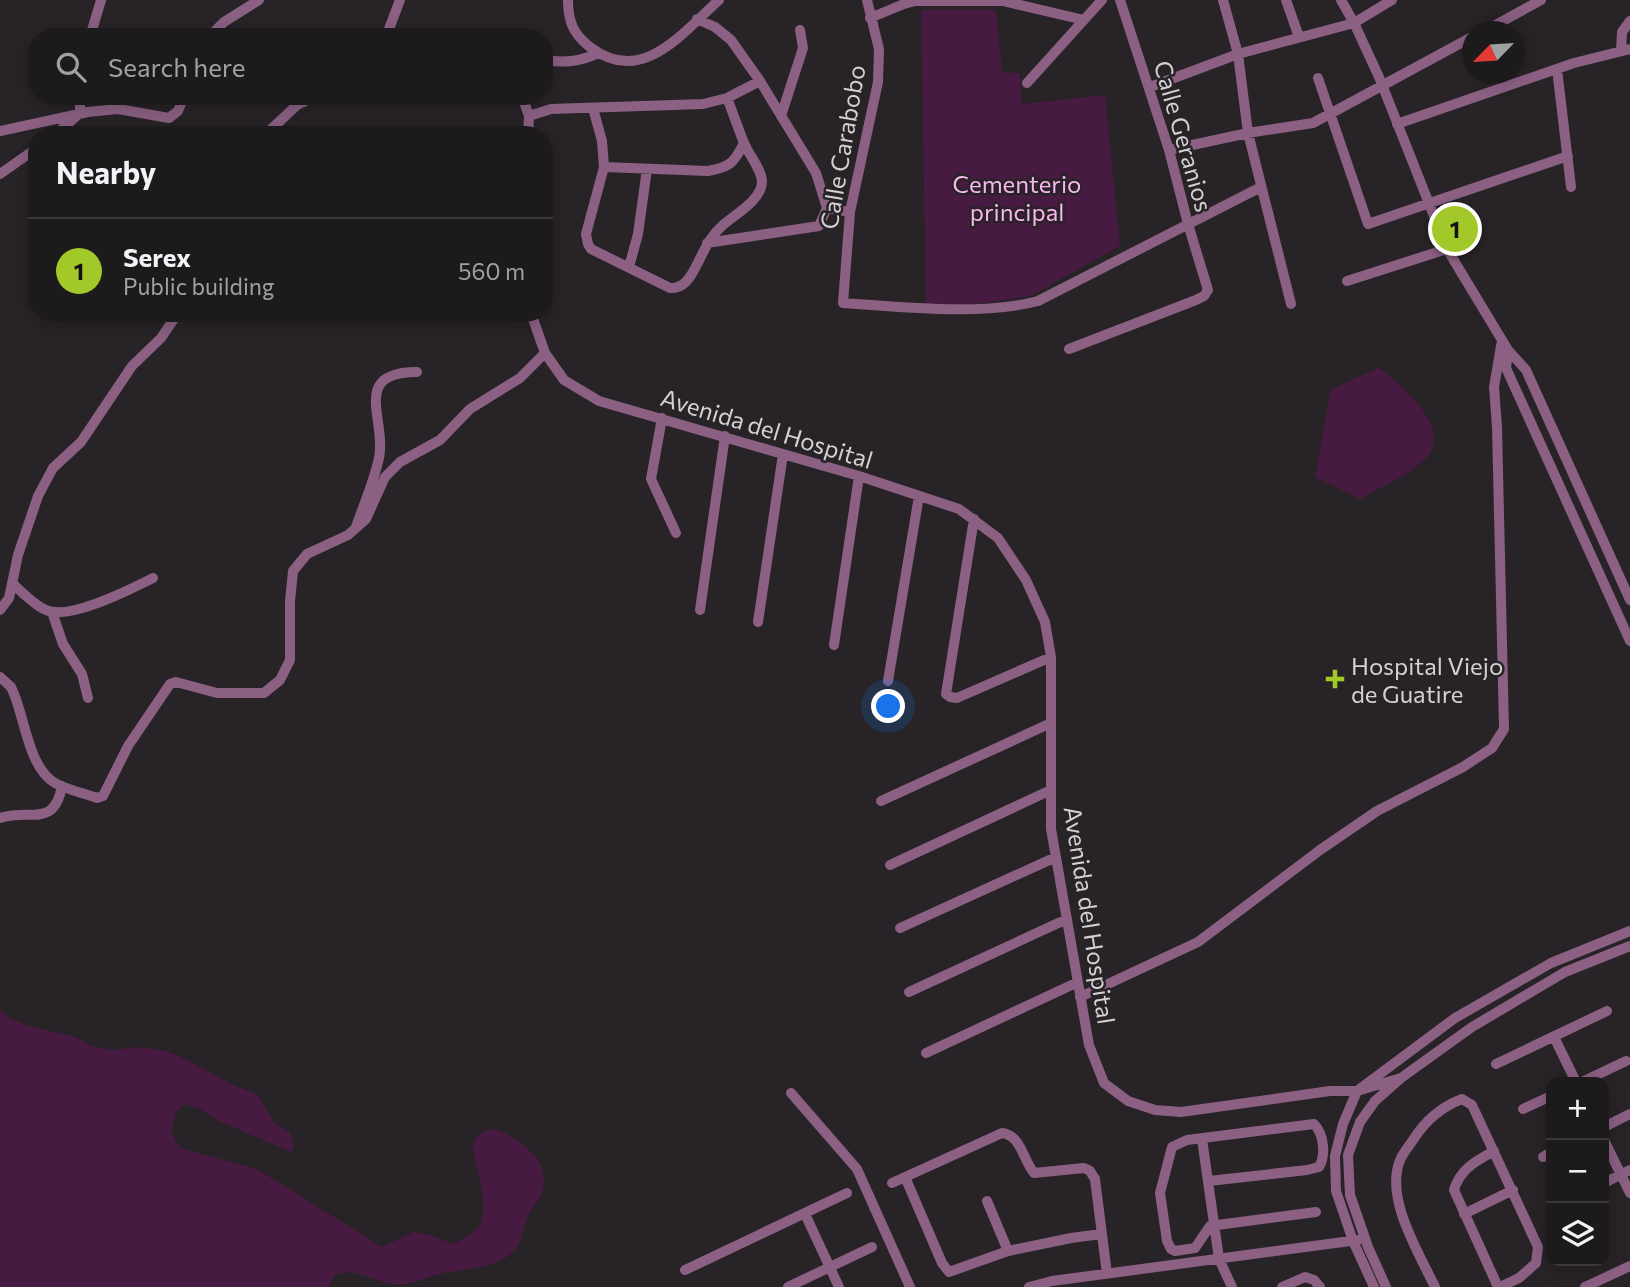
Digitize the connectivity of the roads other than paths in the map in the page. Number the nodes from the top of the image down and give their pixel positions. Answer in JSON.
{"nodes":[{"id":1,"x":101,"y":0,"type":"edge"},
{"id":2,"x":259,"y":0,"type":"edge"},
{"id":3,"x":400,"y":0,"type":"edge"},
{"id":4,"x":568,"y":0,"type":"edge"},
{"id":5,"x":719,"y":0,"type":"edge"},
{"id":6,"x":867,"y":0,"type":"edge"},
{"id":7,"x":1102,"y":0,"type":"edge"},
{"id":8,"x":1121,"y":0,"type":"edge"},
{"id":9,"x":1223,"y":0,"type":"edge"},
{"id":10,"x":1286,"y":0,"type":"edge"},
{"id":11,"x":1340,"y":0,"type":"edge"},
{"id":12,"x":1392,"y":0,"type":"edge"},
{"id":13,"x":1541,"y":0,"type":"edge"},
{"id":14,"x":870,"y":18,"type":"junction"},
{"id":15,"x":697,"y":19,"type":"junction"},
{"id":16,"x":1084,"y":20,"type":"junction"},
{"id":17,"x":1503,"y":21,"type":"edge"},
{"id":18,"x":1630,"y":21,"type":"edge"},
{"id":19,"x":1354,"y":23,"type":"junction"},
{"id":20,"x":93,"y":28,"type":"edge"},
{"id":21,"x":218,"y":28,"type":"edge"},
{"id":22,"x":389,"y":28,"type":"edge"},
{"id":23,"x":800,"y":30,"type":"dead end"},
{"id":24,"x":1299,"y":37,"type":"junction"},
{"id":25,"x":1462,"y":43,"type":"edge"},
{"id":26,"x":1626,"y":50,"type":"edge"},
{"id":27,"x":598,"y":54,"type":"junction"},
{"id":28,"x":1238,"y":54,"type":"junction"},
{"id":29,"x":553,"y":61,"type":"edge"},
{"id":30,"x":1557,"y":69,"type":"junction"},
{"id":31,"x":1318,"y":78,"type":"dead end"},
{"id":32,"x":760,"y":81,"type":"junction"},
{"id":33,"x":1027,"y":83,"type":"dead end"},
{"id":34,"x":1383,"y":86,"type":"junction"},
{"id":35,"x":1150,"y":87,"type":"junction"},
{"id":36,"x":727,"y":98,"type":"junction"},
{"id":37,"x":80,"y":105,"type":"edge"},
{"id":38,"x":180,"y":105,"type":"edge"},
{"id":39,"x":297,"y":105,"type":"edge"},
{"id":40,"x":525,"y":105,"type":"edge"},
{"id":41,"x":593,"y":108,"type":"junction"},
{"id":42,"x":80,"y":113,"type":"junction"},
{"id":43,"x":1331,"y":115,"type":"junction"},
{"id":44,"x":529,"y":116,"type":"junction"},
{"id":45,"x":781,"y":116,"type":"junction"},
{"id":46,"x":1397,"y":124,"type":"junction"},
{"id":47,"x":65,"y":126,"type":"edge"},
{"id":48,"x":275,"y":126,"type":"edge"},
{"id":49,"x":528,"y":126,"type":"edge"},
{"id":50,"x":0,"y":131,"type":"edge"},
{"id":51,"x":1248,"y":133,"type":"junction"},
{"id":52,"x":744,"y":144,"type":"junction"},
{"id":53,"x":1170,"y":150,"type":"junction"},
{"id":54,"x":28,"y":154,"type":"edge"},
{"id":55,"x":1568,"y":156,"type":"junction"},
{"id":56,"x":604,"y":167,"type":"junction"},
{"id":57,"x":647,"y":169,"type":"junction"},
{"id":58,"x":0,"y":174,"type":"edge"},
{"id":59,"x":1261,"y":187,"type":"junction"},
{"id":60,"x":1571,"y":187,"type":"dead end"},
{"id":61,"x":1429,"y":201,"type":"junction"},
{"id":62,"x":827,"y":208,"type":"junction"},
{"id":63,"x":850,"y":212,"type":"junction"},
{"id":64,"x":1188,"y":224,"type":"junction"},
{"id":65,"x":707,"y":243,"type":"junction"},
{"id":66,"x":1447,"y":249,"type":"junction"},
{"id":67,"x":629,"y":267,"type":"junction"},
{"id":68,"x":1347,"y":281,"type":"dead end"},
{"id":69,"x":1291,"y":304,"type":"dead end"},
{"id":70,"x":172,"y":322,"type":"edge"},
{"id":71,"x":534,"y":322,"type":"edge"},
{"id":72,"x":1502,"y":340,"type":"junction"},
{"id":73,"x":1069,"y":349,"type":"dead end"},
{"id":74,"x":1508,"y":350,"type":"junction"},
{"id":75,"x":545,"y":353,"type":"junction"},
{"id":76,"x":417,"y":372,"type":"dead end"},
{"id":77,"x":662,"y":418,"type":"junction"},
{"id":78,"x":725,"y":436,"type":"junction"},
{"id":79,"x":783,"y":454,"type":"junction"},
{"id":80,"x":859,"y":476,"type":"junction"},
{"id":81,"x":919,"y":496,"type":"junction"},
{"id":82,"x":974,"y":519,"type":"junction"},
{"id":83,"x":356,"y":527,"type":"junction"},
{"id":84,"x":676,"y":533,"type":"dead end"},
{"id":85,"x":153,"y":578,"type":"dead end"},
{"id":86,"x":12,"y":583,"type":"junction"},
{"id":87,"x":1630,"y":600,"type":"edge"},
{"id":88,"x":0,"y":610,"type":"edge"},
{"id":89,"x":700,"y":610,"type":"dead end"},
{"id":90,"x":52,"y":612,"type":"junction"},
{"id":91,"x":758,"y":622,"type":"dead end"},
{"id":92,"x":1630,"y":641,"type":"edge"},
{"id":93,"x":834,"y":645,"type":"dead end"},
{"id":94,"x":1051,"y":657,"type":"junction"},
{"id":95,"x":0,"y":677,"type":"edge"},
{"id":96,"x":888,"y":681,"type":"dead end"},
{"id":97,"x":88,"y":698,"type":"dead end"},
{"id":98,"x":1051,"y":723,"type":"junction"},
{"id":99,"x":62,"y":786,"type":"junction"},
{"id":100,"x":1051,"y":790,"type":"junction"},
{"id":101,"x":881,"y":802,"type":"dead end"},
{"id":102,"x":0,"y":818,"type":"edge"},
{"id":103,"x":1056,"y":857,"type":"junction"},
{"id":104,"x":890,"y":865,"type":"dead end"},
{"id":105,"x":1067,"y":919,"type":"junction"},
{"id":106,"x":900,"y":928,"type":"dead end"},
{"id":107,"x":1630,"y":931,"type":"edge"},
{"id":108,"x":1630,"y":946,"type":"edge"},
{"id":109,"x":1077,"y":982,"type":"junction"},
{"id":110,"x":909,"y":992,"type":"dead end"},
{"id":111,"x":1080,"y":997,"type":"junction"},
{"id":112,"x":1607,"y":1011,"type":"dead end"},
{"id":113,"x":1553,"y":1037,"type":"junction"},
{"id":114,"x":926,"y":1053,"type":"dead end"},
{"id":115,"x":1626,"y":1061,"type":"dead end"},
{"id":116,"x":1496,"y":1065,"type":"dead end"},
{"id":117,"x":1573,"y":1077,"type":"edge"},
{"id":118,"x":1592,"y":1077,"type":"edge"},
{"id":119,"x":1401,"y":1078,"type":"junction"},
{"id":120,"x":1357,"y":1091,"type":"junction"},
{"id":121,"x":790,"y":1093,"type":"dead end"},
{"id":122,"x":1546,"y":1098,"type":"edge"},
{"id":123,"x":1523,"y":1110,"type":"dead end"},
{"id":124,"x":1630,"y":1114,"type":"edge"},
{"id":125,"x":1360,"y":1122,"type":"junction"},
{"id":126,"x":1609,"y":1124,"type":"edge"},
{"id":127,"x":1202,"y":1139,"type":"junction"},
{"id":128,"x":1609,"y":1148,"type":"edge"},
{"id":129,"x":1494,"y":1151,"type":"junction"},
{"id":130,"x":1625,"y":1172,"type":"edge"},
{"id":131,"x":905,"y":1177,"type":"junction"},
{"id":132,"x":1609,"y":1180,"type":"edge"},
{"id":133,"x":1209,"y":1181,"type":"junction"},
{"id":134,"x":892,"y":1183,"type":"dead end"},
{"id":135,"x":1513,"y":1190,"type":"junction"},
{"id":136,"x":848,"y":1193,"type":"dead end"},
{"id":137,"x":1630,"y":1193,"type":"edge"},
{"id":138,"x":987,"y":1201,"type":"dead end"},
{"id":139,"x":1316,"y":1212,"type":"dead end"},
{"id":140,"x":805,"y":1214,"type":"junction"},
{"id":141,"x":1464,"y":1214,"type":"junction"},
{"id":142,"x":1215,"y":1226,"type":"junction"},
{"id":143,"x":1101,"y":1234,"type":"junction"},
{"id":144,"x":1365,"y":1239,"type":"junction"},
{"id":145,"x":1353,"y":1241,"type":"junction"},
{"id":146,"x":872,"y":1247,"type":"dead end"},
{"id":147,"x":1008,"y":1251,"type":"junction"},
{"id":148,"x":1219,"y":1259,"type":"junction"},
{"id":149,"x":1630,"y":1266,"type":"edge"},
{"id":150,"x":830,"y":1268,"type":"junction"},
{"id":151,"x":685,"y":1270,"type":"dead end"},
{"id":152,"x":1107,"y":1274,"type":"junction"},
{"id":153,"x":1521,"y":1282,"type":"edge"},
{"id":154,"x":788,"y":1287,"type":"edge"},
{"id":155,"x":839,"y":1287,"type":"edge"},
{"id":156,"x":910,"y":1287,"type":"edge"},
{"id":157,"x":1029,"y":1287,"type":"edge"},
{"id":158,"x":1232,"y":1287,"type":"edge"},
{"id":159,"x":1282,"y":1287,"type":"edge"},
{"id":160,"x":1320,"y":1287,"type":"edge"},
{"id":161,"x":1374,"y":1287,"type":"edge"},
{"id":162,"x":1386,"y":1287,"type":"edge"},
{"id":163,"x":1435,"y":1287,"type":"edge"},
{"id":164,"x":1499,"y":1287,"type":"edge"},
{"id":165,"x":1584,"y":1287,"type":"edge"}],
"edges":[{"from":1,"to":20,"type":"street"},
{"from":2,"to":21,"type":"street"},
{"from":3,"to":22,"type":"street"},
{"from":4,"to":27,"type":"street"},
{"from":5,"to":15,"type":"street"},
{"from":6,"to":14,"type":"street","name":"Calle Carabobo"},
{"from":7,"to":16,"type":"street"},
{"from":8,"to":35,"type":"street","name":"Calle Geranios"},
{"from":9,"to":28,"type":"street"},
{"from":10,"to":24,"type":"street"},
{"from":11,"to":19,"type":"street"},
{"from":12,"to":19,"type":"street"},
{"from":13,"to":17,"type":"street"},
{"from":14,"to":16,"type":"street"},
{"from":14,"to":63,"type":"street","name":"Calle Carabobo"},
{"from":15,"to":27,"type":"street"},
{"from":15,"to":32,"type":"street"},
{"from":16,"to":33,"type":"street"},
{"from":18,"to":26,"type":"street"},
{"from":19,"to":24,"type":"street"},
{"from":19,"to":34,"type":"street"},
{"from":23,"to":45,"type":"street"},
{"from":24,"to":28,"type":"street"},
{"from":25,"to":34,"type":"street"},
{"from":26,"to":30,"type":"street"},
{"from":27,"to":29,"type":"street"},
{"from":28,"to":35,"type":"street"},
{"from":28,"to":51,"type":"street"},
{"from":30,"to":46,"type":"street"},
{"from":30,"to":55,"type":"street"},
{"from":31,"to":43,"type":"street"},
{"from":32,"to":36,"type":"street"},
{"from":32,"to":45,"type":"street"},
{"from":34,"to":43,"type":"street"},
{"from":34,"to":46,"type":"street"},
{"from":35,"to":53,"type":"street","name":"Calle Geranios"},
{"from":36,"to":41,"type":"street"},
{"from":36,"to":52,"type":"street"},
{"from":37,"to":42,"type":"street"},
{"from":38,"to":42,"type":"street"},
{"from":39,"to":48,"type":"street"},
{"from":40,"to":44,"type":"street"},
{"from":41,"to":44,"type":"street"},
{"from":41,"to":56,"type":"street"},
{"from":42,"to":47,"type":"street"},
{"from":42,"to":50,"type":"street"},
{"from":43,"to":51,"type":"street"},
{"from":43,"to":61,"type":"street"},
{"from":44,"to":49,"type":"street"},
{"from":45,"to":62,"type":"street"},
{"from":46,"to":61,"type":"street"},
{"from":51,"to":53,"type":"street"},
{"from":51,"to":59,"type":"street"},
{"from":52,"to":57,"type":"street"},
{"from":52,"to":65,"type":"street"},
{"from":53,"to":64,"type":"street","name":"Calle Geranios"},
{"from":54,"to":58,"type":"street"},
{"from":55,"to":60,"type":"street"},
{"from":55,"to":61,"type":"street"},
{"from":56,"to":57,"type":"street"},
{"from":56,"to":67,"type":"street"},
{"from":57,"to":67,"type":"street"},
{"from":59,"to":64,"type":"street"},
{"from":59,"to":69,"type":"street"},
{"from":61,"to":66,"type":"street"},
{"from":62,"to":63,"type":"street"},
{"from":62,"to":65,"type":"street"},
{"from":63,"to":64,"type":"street","name":"Calle Carabobo"},
{"from":64,"to":73,"type":"street","name":"Calle Geranios"},
{"from":65,"to":67,"type":"street"},
{"from":66,"to":68,"type":"street"},
{"from":66,"to":72,"type":"street"},
{"from":70,"to":86,"type":"street"},
{"from":71,"to":75,"type":"street","name":"Avenida del Hospital"},
{"from":72,"to":74,"type":"street"},
{"from":72,"to":111,"type":"street"},
{"from":74,"to":87,"type":"street"},
{"from":74,"to":92,"type":"street"},
{"from":75,"to":77,"type":"street","name":"Avenida del Hospital"},
{"from":75,"to":83,"type":"street"},
{"from":76,"to":83,"type":"street"},
{"from":77,"to":78,"type":"street","name":"Avenida del Hospital"},
{"from":77,"to":84,"type":"street"},
{"from":78,"to":79,"type":"street","name":"Avenida del Hospital"},
{"from":78,"to":89,"type":"street"},
{"from":79,"to":80,"type":"street","name":"Avenida del Hospital"},
{"from":79,"to":91,"type":"street"},
{"from":80,"to":81,"type":"street","name":"Avenida del Hospital"},
{"from":80,"to":93,"type":"street"},
{"from":81,"to":82,"type":"street","name":"Avenida del Hospital"},
{"from":81,"to":96,"type":"street"},
{"from":82,"to":94,"type":"street","name":"Avenida del Hospital"},
{"from":82,"to":94,"type":"street"},
{"from":83,"to":99,"type":"street"},
{"from":85,"to":90,"type":"street"},
{"from":86,"to":88,"type":"street"},
{"from":86,"to":90,"type":"street"},
{"from":90,"to":97,"type":"street"},
{"from":94,"to":98,"type":"street","name":"Avenida del Hospital"},
{"from":95,"to":99,"type":"street"},
{"from":98,"to":100,"type":"street","name":"Avenida del Hospital"},
{"from":98,"to":101,"type":"street"},
{"from":99,"to":102,"type":"street"},
{"from":100,"to":103,"type":"street","name":"Avenida del Hospital"},
{"from":100,"to":104,"type":"street"},
{"from":103,"to":105,"type":"street","name":"Avenida del Hospital"},
{"from":103,"to":106,"type":"street"},
{"from":105,"to":109,"type":"street","name":"Avenida del Hospital"},
{"from":105,"to":110,"type":"street"},
{"from":107,"to":120,"type":"street"},
{"from":108,"to":119,"type":"street"},
{"from":109,"to":111,"type":"street","name":"Avenida del Hospital"},
{"from":109,"to":114,"type":"street"},
{"from":111,"to":120,"type":"street","name":"Avenida del Hospital"},
{"from":112,"to":113,"type":"street"},
{"from":113,"to":116,"type":"street"},
{"from":113,"to":117,"type":"street"},
{"from":115,"to":118,"type":"street"},
{"from":119,"to":120,"type":"street","name":"Avenida del Hospital"},
{"from":119,"to":125,"type":"street"},
{"from":120,"to":125,"type":"street"},
{"from":120,"to":145,"type":"street"},
{"from":121,"to":156,"type":"street"},
{"from":122,"to":123,"type":"street"},
{"from":124,"to":126,"type":"street"},
{"from":125,"to":144,"type":"street"},
{"from":127,"to":133,"type":"street"},
{"from":127,"to":133,"type":"street"},
{"from":127,"to":142,"type":"street"},
{"from":128,"to":130,"type":"street"},
{"from":129,"to":135,"type":"street"},
{"from":129,"to":141,"type":"street"},
{"from":129,"to":163,"type":"street"},
{"from":130,"to":132,"type":"street"},
{"from":130,"to":137,"type":"street"},
{"from":131,"to":134,"type":"street"},
{"from":131,"to":143,"type":"street"},
{"from":131,"to":147,"type":"street"},
{"from":133,"to":142,"type":"street"},
{"from":135,"to":141,"type":"street"},
{"from":135,"to":153,"type":"street"},
{"from":136,"to":140,"type":"street"},
{"from":138,"to":147,"type":"street"},
{"from":139,"to":142,"type":"street"},
{"from":140,"to":150,"type":"street"},
{"from":140,"to":151,"type":"street"},
{"from":141,"to":164,"type":"street"},
{"from":142,"to":148,"type":"street"},
{"from":143,"to":147,"type":"street"},
{"from":143,"to":152,"type":"street"},
{"from":144,"to":145,"type":"street"},
{"from":144,"to":162,"type":"street"},
{"from":145,"to":148,"type":"street"},
{"from":145,"to":161,"type":"street"},
{"from":146,"to":150,"type":"street"},
{"from":148,"to":152,"type":"street"},
{"from":148,"to":158,"type":"street"},
{"from":149,"to":165,"type":"street"},
{"from":150,"to":154,"type":"street"},
{"from":150,"to":155,"type":"street"},
{"from":152,"to":157,"type":"street"},
{"from":153,"to":164,"type":"street"},
{"from":159,"to":160,"type":"street"}]}
